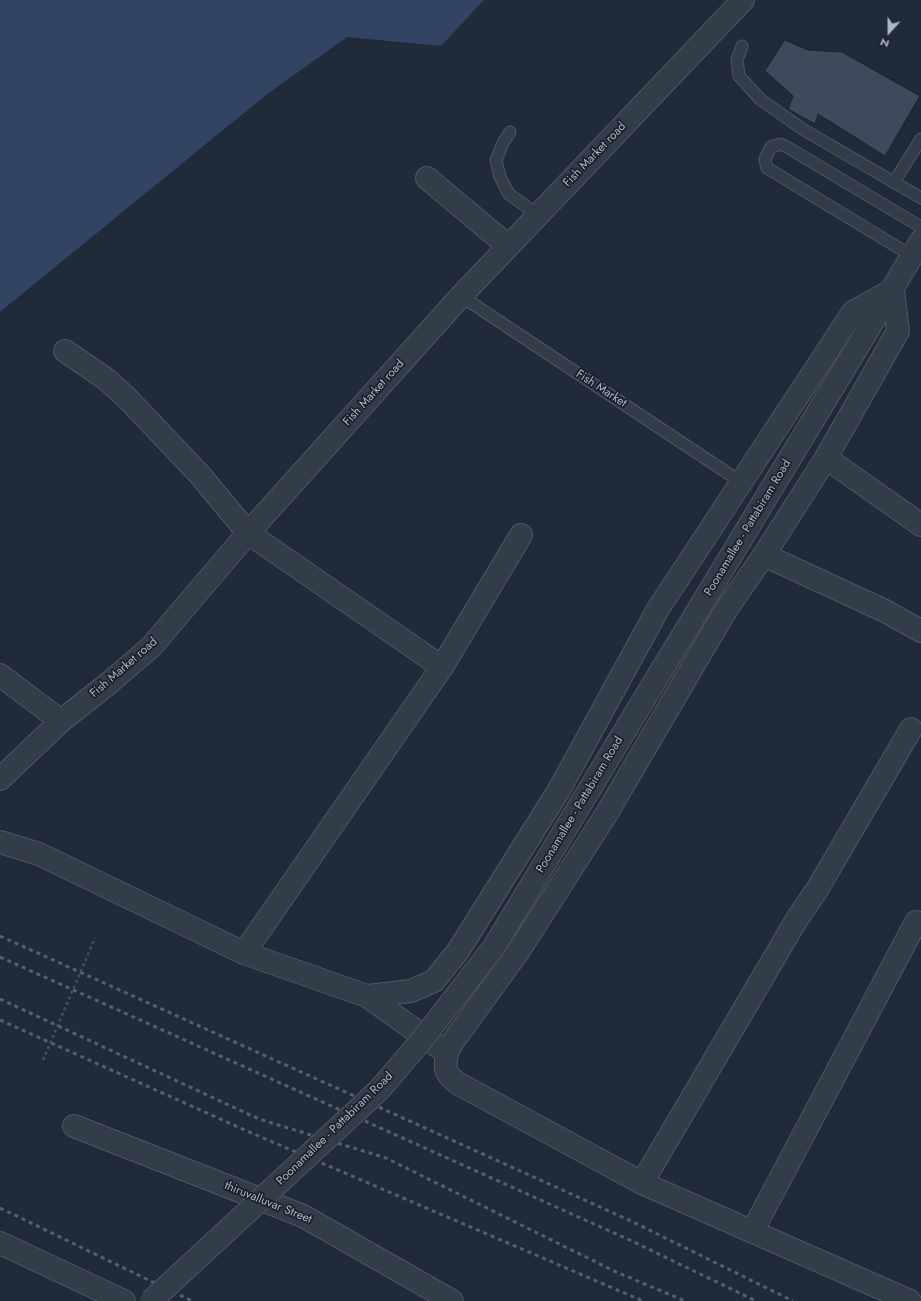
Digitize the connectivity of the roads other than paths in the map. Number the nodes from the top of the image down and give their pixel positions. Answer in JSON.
{"nodes":[{"id":1,"x":743,"y":0,"type":"edge"},
{"id":2,"x":742,"y":46,"type":"dead end"},
{"id":3,"x":510,"y":132,"type":"dead end"},
{"id":4,"x":921,"y":139,"type":"edge"},
{"id":5,"x":427,"y":178,"type":"dead end"},
{"id":6,"x":894,"y":182,"type":"junction"},
{"id":7,"x":921,"y":198,"type":"edge"},
{"id":8,"x":538,"y":215,"type":"junction"},
{"id":9,"x":921,"y":227,"type":"edge"},
{"id":10,"x":508,"y":246,"type":"junction"},
{"id":11,"x":917,"y":252,"type":"edge"},
{"id":12,"x":893,"y":290,"type":"junction"},
{"id":13,"x":461,"y":296,"type":"junction"},
{"id":14,"x":65,"y":351,"type":"dead end"},
{"id":15,"x":826,"y":458,"type":"junction"},
{"id":16,"x":741,"y":482,"type":"junction"},
{"id":17,"x":921,"y":524,"type":"edge"},
{"id":18,"x":248,"y":533,"type":"junction"},
{"id":19,"x":521,"y":535,"type":"dead end"},
{"id":20,"x":764,"y":555,"type":"junction"},
{"id":21,"x":921,"y":631,"type":"edge"},
{"id":22,"x":442,"y":666,"type":"junction"},
{"id":23,"x":0,"y":675,"type":"edge"},
{"id":24,"x":61,"y":721,"type":"junction"},
{"id":25,"x":911,"y":729,"type":"dead end"},
{"id":26,"x":0,"y":779,"type":"edge"},
{"id":27,"x":0,"y":842,"type":"edge"},
{"id":28,"x":916,"y":922,"type":"dead end"},
{"id":29,"x":244,"y":953,"type":"junction"},
{"id":30,"x":367,"y":996,"type":"junction"},
{"id":31,"x":447,"y":1053,"type":"junction"},
{"id":32,"x":74,"y":1126,"type":"dead end"},
{"id":33,"x":642,"y":1183,"type":"junction"},
{"id":34,"x":752,"y":1232,"type":"junction"},
{"id":35,"x":0,"y":1243,"type":"edge"},
{"id":36,"x":124,"y":1301,"type":"edge"},
{"id":37,"x":151,"y":1301,"type":"edge"},
{"id":38,"x":452,"y":1301,"type":"edge"},
{"id":39,"x":910,"y":1301,"type":"edge"}],
"edges":[{"from":1,"to":8,"type":"street","name":"Fish Market road"},
{"from":2,"to":6,"type":"lane"},
{"from":3,"to":8,"type":"lane"},
{"from":4,"to":6,"type":"lane"},
{"from":5,"to":10,"type":"street"},
{"from":6,"to":7,"type":"lane"},
{"from":8,"to":10,"type":"street","name":"Fish Market road"},
{"from":9,"to":11,"type":"lane"},
{"from":10,"to":13,"type":"street","name":"Fish Market road"},
{"from":11,"to":12,"type":"street","name":"Poonamallee - Pattabiram Road"},
{"from":12,"to":15,"type":"street"},
{"from":12,"to":16,"type":"street"},
{"from":12,"to":37,"type":"street","name":"Poonamallee - Pattabiram Road","bridge":true},
{"from":13,"to":16,"type":"lane","name":"Fish Market"},
{"from":13,"to":18,"type":"street","name":"Fish Market road"},
{"from":14,"to":18,"type":"street"},
{"from":15,"to":17,"type":"street"},
{"from":15,"to":20,"type":"street"},
{"from":16,"to":30,"type":"street"},
{"from":18,"to":22,"type":"street"},
{"from":18,"to":24,"type":"street","name":"Fish Market road"},
{"from":19,"to":22,"type":"street"},
{"from":20,"to":21,"type":"street"},
{"from":20,"to":31,"type":"street"},
{"from":22,"to":29,"type":"street"},
{"from":23,"to":24,"type":"street"},
{"from":24,"to":26,"type":"street","name":"Fish Market road"},
{"from":25,"to":33,"type":"street"},
{"from":27,"to":29,"type":"street"},
{"from":28,"to":34,"type":"street"},
{"from":29,"to":30,"type":"street"},
{"from":30,"to":31,"type":"street"},
{"from":31,"to":33,"type":"street"},
{"from":32,"to":38,"type":"street","name":"thiruvalluvar Street"},
{"from":33,"to":34,"type":"street"},
{"from":34,"to":39,"type":"street"},
{"from":35,"to":36,"type":"street"}]}
